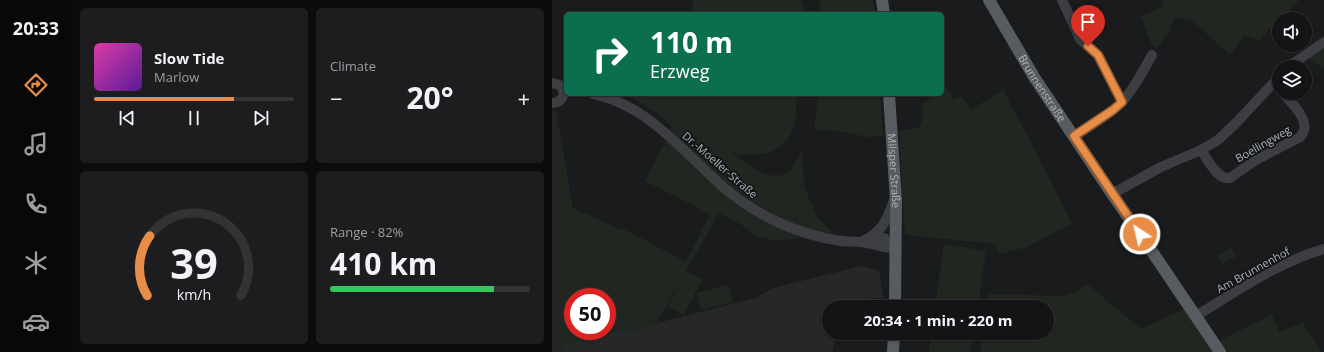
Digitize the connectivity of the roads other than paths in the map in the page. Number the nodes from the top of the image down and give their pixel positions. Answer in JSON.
{"nodes":[{"id":1,"x":882,"y":0,"type":"edge"},
{"id":2,"x":989,"y":0,"type":"edge"},
{"id":3,"x":1062,"y":0,"type":"edge"},
{"id":4,"x":884,"y":12,"type":"edge"},
{"id":5,"x":1324,"y":42,"type":"edge"},
{"id":6,"x":1152,"y":55,"type":"dead end"},
{"id":7,"x":1298,"y":60,"type":"edge"},
{"id":8,"x":552,"y":83,"type":"edge"},
{"id":9,"x":1272,"y":88,"type":"edge"},
{"id":10,"x":564,"y":92,"type":"edge"},
{"id":11,"x":564,"y":95,"type":"edge"},
{"id":12,"x":600,"y":96,"type":"edge"},
{"id":13,"x":889,"y":96,"type":"edge"},
{"id":14,"x":1289,"y":100,"type":"edge"},
{"id":15,"x":1122,"y":102,"type":"junction"},
{"id":16,"x":552,"y":103,"type":"edge"},
{"id":17,"x":1074,"y":136,"type":"junction"},
{"id":18,"x":1201,"y":150,"type":"junction"},
{"id":19,"x":1112,"y":194,"type":"junction"},
{"id":20,"x":895,"y":198,"type":"junction"},
{"id":21,"x":866,"y":240,"type":"junction"},
{"id":22,"x":895,"y":248,"type":"junction"},
{"id":23,"x":1324,"y":249,"type":"edge"},
{"id":24,"x":895,"y":300,"type":"edge"},
{"id":25,"x":1196,"y":316,"type":"junction"},
{"id":26,"x":894,"y":340,"type":"edge"},
{"id":27,"x":893,"y":352,"type":"edge"},
{"id":28,"x":1220,"y":352,"type":"edge"}],
"edges":[{"from":1,"to":4,"type":"main road"},
{"from":2,"to":17,"type":"main road","name":"Brunnenstraße"},
{"from":3,"to":15,"type":"street"},
{"from":5,"to":7,"type":"street"},
{"from":6,"to":15,"type":"street"},
{"from":8,"to":10,"type":"street"},
{"from":9,"to":18,"type":"street"},
{"from":11,"to":16,"type":"street"},
{"from":12,"to":21,"type":"street","name":"Dr.-Moeller-Straße"},
{"from":13,"to":20,"type":"main road","name":"Milsper Straße"},
{"from":14,"to":18,"type":"street","name":"Boellingweg"},
{"from":15,"to":17,"type":"street"},
{"from":17,"to":19,"type":"main road","name":"Brunnenstraße"},
{"from":18,"to":19,"type":"street"},
{"from":19,"to":25,"type":"main road","name":"Brunnenstraße"},
{"from":20,"to":21,"type":"street"},
{"from":20,"to":22,"type":"main road","name":"Milsper Straße"},
{"from":21,"to":22,"type":"street","name":"Dr.-Moeller-Straße"},
{"from":22,"to":24,"type":"main road","name":"Milsper Straße"},
{"from":23,"to":25,"type":"street","name":"Am Brunnenhof"},
{"from":25,"to":28,"type":"main road","name":"Brunnenstraße"},
{"from":26,"to":27,"type":"main road"}]}
